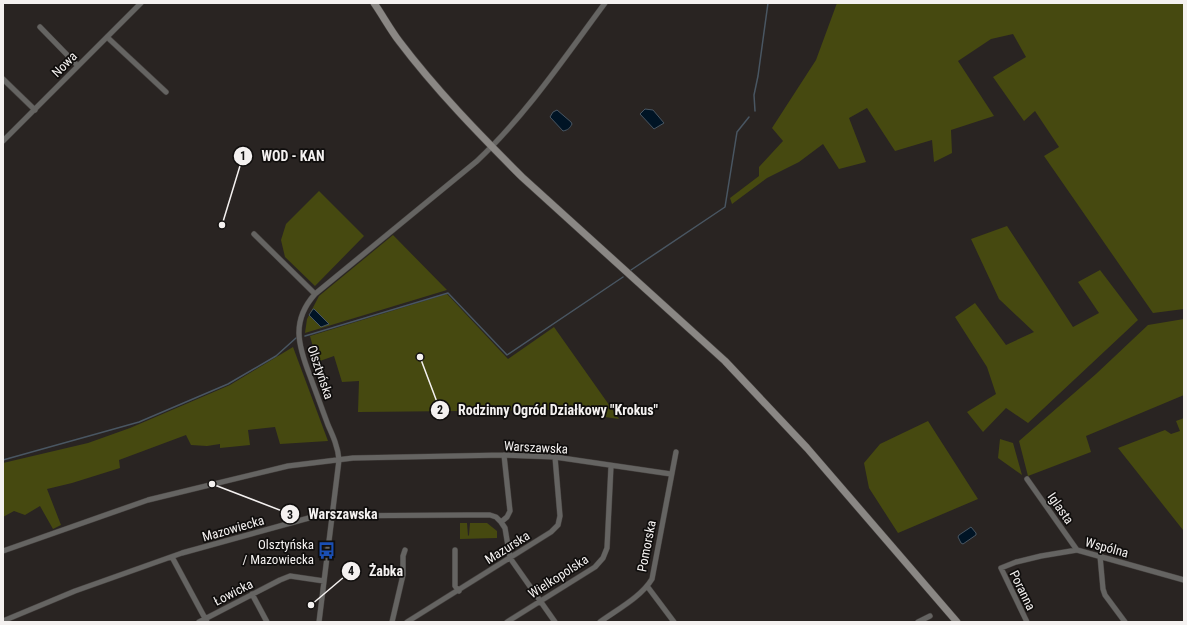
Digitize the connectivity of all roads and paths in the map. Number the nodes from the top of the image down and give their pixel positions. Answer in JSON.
{"nodes":[{"id":1,"x":141,"y":3,"type":"edge"},
{"id":2,"x":374,"y":3,"type":"edge"},
{"id":3,"x":605,"y":3,"type":"edge"},
{"id":4,"x":40,"y":28,"type":"dead end"},
{"id":5,"x":107,"y":37,"type":"junction"},
{"id":6,"x":78,"y":66,"type":"junction"},
{"id":7,"x":3,"y":79,"type":"edge"},
{"id":8,"x":166,"y":92,"type":"dead end"},
{"id":9,"x":35,"y":110,"type":"junction"},
{"id":10,"x":3,"y":141,"type":"edge"},
{"id":11,"x":492,"y":147,"type":"junction"},
{"id":12,"x":254,"y":234,"type":"dead end"},
{"id":13,"x":315,"y":294,"type":"junction"},
{"id":14,"x":676,"y":452,"type":"dead end"},
{"id":15,"x":504,"y":455,"type":"junction"},
{"id":16,"x":554,"y":457,"type":"junction"},
{"id":17,"x":339,"y":460,"type":"junction"},
{"id":18,"x":610,"y":466,"type":"junction"},
{"id":19,"x":671,"y":474,"type":"junction"},
{"id":20,"x":1027,"y":479,"type":"dead end"},
{"id":21,"x":332,"y":516,"type":"junction"},
{"id":22,"x":501,"y":522,"type":"junction"},
{"id":23,"x":405,"y":550,"type":"dead end"},
{"id":24,"x":455,"y":550,"type":"dead end"},
{"id":25,"x":1076,"y":550,"type":"junction"},
{"id":26,"x":3,"y":551,"type":"edge"},
{"id":27,"x":1100,"y":556,"type":"junction"},
{"id":28,"x":172,"y":557,"type":"junction"},
{"id":29,"x":510,"y":558,"type":"junction"},
{"id":30,"x":1001,"y":568,"type":"joint"},
{"id":31,"x":1184,"y":580,"type":"edge"},
{"id":32,"x":324,"y":581,"type":"junction"},
{"id":33,"x":647,"y":586,"type":"junction"},
{"id":34,"x":459,"y":591,"type":"junction"},
{"id":35,"x":252,"y":594,"type":"junction"},
{"id":36,"x":540,"y":602,"type":"junction"},
{"id":37,"x":930,"y":616,"type":"dead end"},
{"id":38,"x":206,"y":620,"type":"edge"},
{"id":39,"x":3,"y":621,"type":"edge"},
{"id":40,"x":199,"y":622,"type":"edge"},
{"id":41,"x":267,"y":622,"type":"edge"},
{"id":42,"x":319,"y":622,"type":"edge"},
{"id":43,"x":392,"y":622,"type":"edge"},
{"id":44,"x":407,"y":622,"type":"edge"},
{"id":45,"x":507,"y":622,"type":"edge"},
{"id":46,"x":555,"y":622,"type":"edge"},
{"id":47,"x":601,"y":622,"type":"edge"},
{"id":48,"x":674,"y":622,"type":"edge"},
{"id":49,"x":918,"y":622,"type":"edge"},
{"id":50,"x":957,"y":622,"type":"edge"},
{"id":51,"x":1027,"y":622,"type":"edge"},
{"id":52,"x":1125,"y":622,"type":"edge"}],
"edges":[{"from":1,"to":5,"type":"street","name":"Nowa"},
{"from":2,"to":11,"type":"main road"},
{"from":3,"to":11,"type":"street","name":"Olsztyńska"},
{"from":4,"to":6,"type":"street"},
{"from":5,"to":6,"type":"street","name":"Nowa"},
{"from":5,"to":8,"type":"street"},
{"from":6,"to":9,"type":"street","name":"Nowa"},
{"from":7,"to":9,"type":"street"},
{"from":9,"to":10,"type":"street","name":"Nowa"},
{"from":11,"to":13,"type":"street","name":"Olsztyńska"},
{"from":11,"to":50,"type":"main road"},
{"from":12,"to":13,"type":"street"},
{"from":13,"to":17,"type":"street","name":"Olsztyńska"},
{"from":14,"to":19,"type":"street","name":"Pomorska"},
{"from":15,"to":16,"type":"street","name":"Warszawska"},
{"from":15,"to":17,"type":"street","name":"Warszawska"},
{"from":15,"to":22,"type":"street"},
{"from":16,"to":18,"type":"street","name":"Warszawska"},
{"from":16,"to":29,"type":"street","name":"Mazurska"},
{"from":17,"to":21,"type":"street","name":"Olsztyńska"},
{"from":17,"to":26,"type":"street","name":"Warszawska"},
{"from":18,"to":19,"type":"street","name":"Warszawska"},
{"from":18,"to":36,"type":"street","name":"Wielkopolska"},
{"from":19,"to":33,"type":"street","name":"Pomorska"},
{"from":20,"to":25,"type":"street","name":"Iglasta"},
{"from":21,"to":22,"type":"street","name":"Mazowiecka"},
{"from":21,"to":28,"type":"street","name":"Mazowiecka"},
{"from":21,"to":32,"type":"street","name":"Olsztyńska"},
{"from":22,"to":29,"type":"street"},
{"from":23,"to":43,"type":"street"},
{"from":24,"to":34,"type":"street"},
{"from":25,"to":27,"type":"street","name":"Wspólna"},
{"from":25,"to":30,"type":"street","name":"Wspólna"},
{"from":27,"to":31,"type":"street","name":"Wspólna"},
{"from":27,"to":52,"type":"street"},
{"from":28,"to":38,"type":"street"},
{"from":28,"to":39,"type":"street","name":"Mazowiecka"},
{"from":29,"to":34,"type":"street","name":"Mazurska"},
{"from":29,"to":36,"type":"street"},
{"from":30,"to":51,"type":"street","name":"Poranna"},
{"from":32,"to":35,"type":"street","name":"Łowicka"},
{"from":32,"to":42,"type":"street","name":"Olsztyńska"},
{"from":33,"to":47,"type":"street","name":"Pomorska"},
{"from":33,"to":48,"type":"street"},
{"from":34,"to":44,"type":"street","name":"Mazurska"},
{"from":35,"to":38,"type":"street","name":"Łowicka"},
{"from":35,"to":41,"type":"street"},
{"from":36,"to":45,"type":"street","name":"Wielkopolska"},
{"from":36,"to":46,"type":"street"},
{"from":37,"to":49,"type":"street"},
{"from":38,"to":40,"type":"street","name":"Łowicka"}]}
